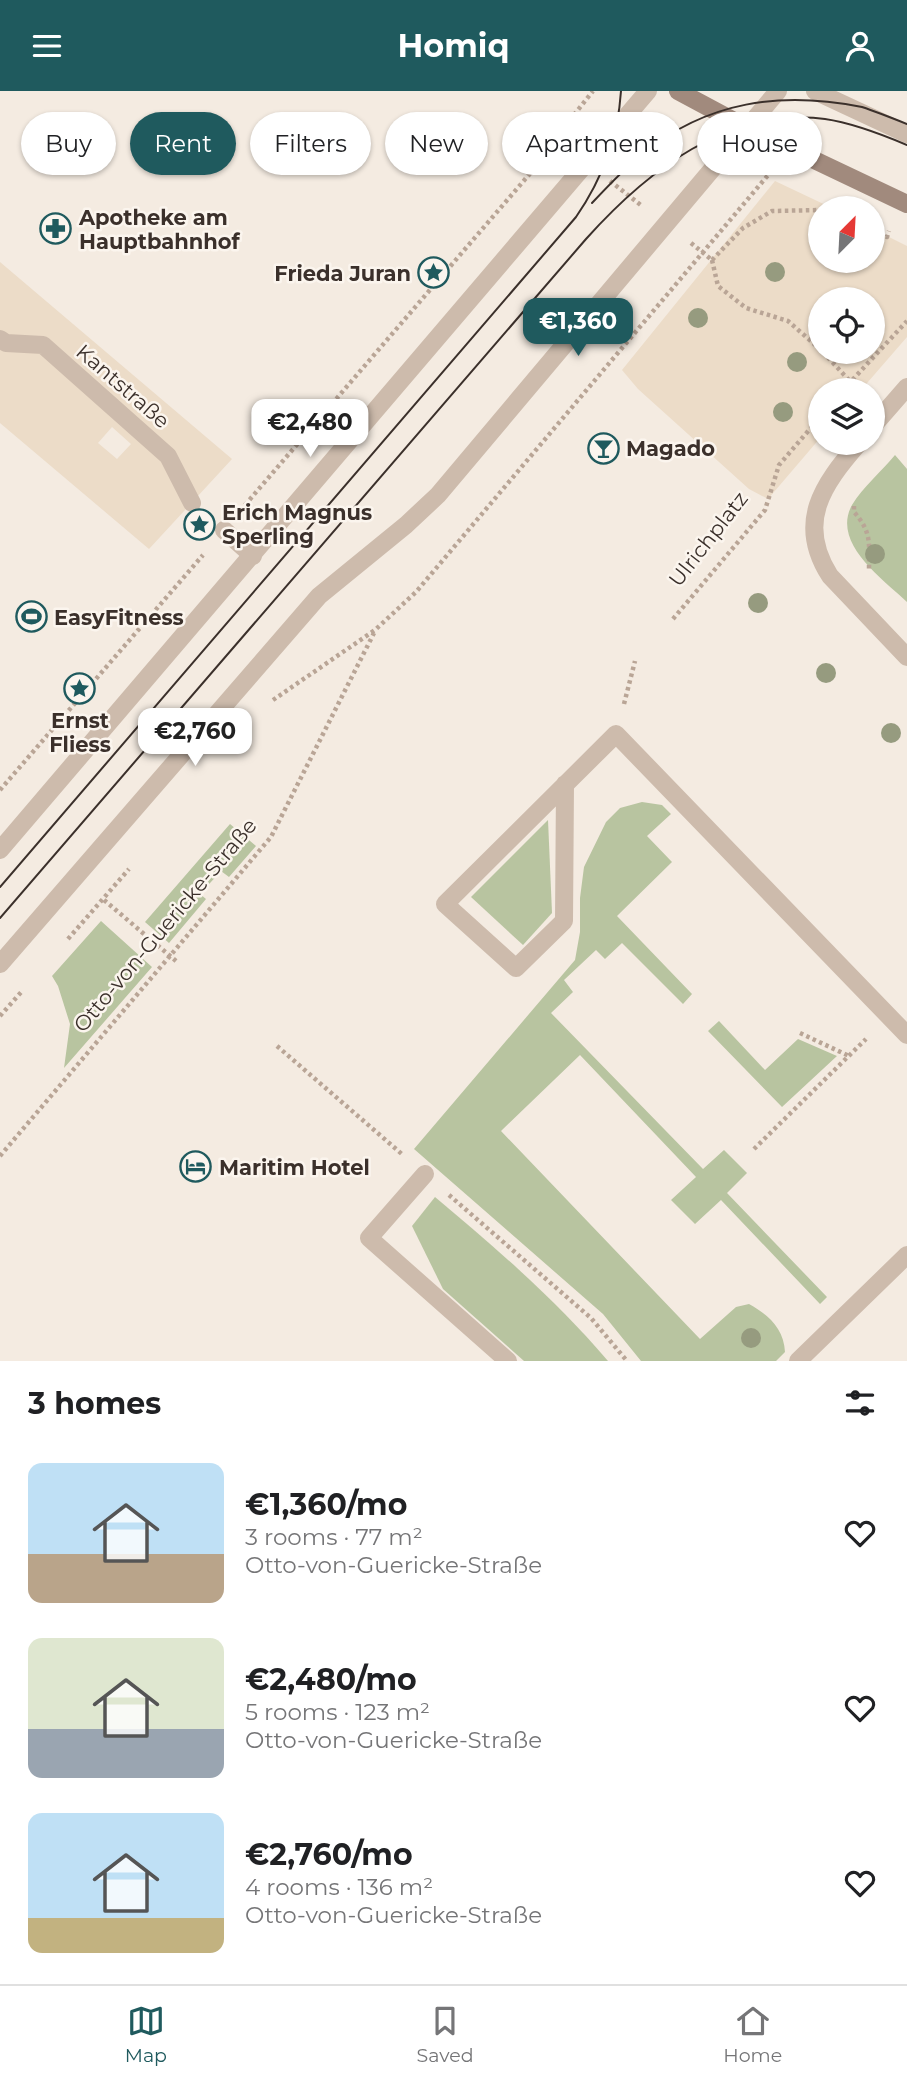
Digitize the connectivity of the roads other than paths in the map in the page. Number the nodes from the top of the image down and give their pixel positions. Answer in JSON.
{"nodes":[{"id":1,"x":648,"y":91,"type":"edge"},
{"id":2,"x":678,"y":91,"type":"edge"},
{"id":3,"x":778,"y":91,"type":"edge"},
{"id":4,"x":815,"y":91,"type":"edge"},
{"id":5,"x":717,"y":112,"type":"edge"},
{"id":6,"x":760,"y":112,"type":"edge"},
{"id":7,"x":907,"y":134,"type":"edge"},
{"id":8,"x":822,"y":164,"type":"edge"},
{"id":9,"x":706,"y":175,"type":"edge"},
{"id":10,"x":907,"y":204,"type":"edge"},
{"id":11,"x":0,"y":338,"type":"edge"},
{"id":12,"x":907,"y":387,"type":"edge"},
{"id":13,"x":885,"y":412,"type":"edge"},
{"id":14,"x":848,"y":455,"type":"edge"},
{"id":15,"x":192,"y":503,"type":"dead end"},
{"id":16,"x":224,"y":530,"type":"road end"},
{"id":17,"x":253,"y":556,"type":"junction"},
{"id":18,"x":907,"y":657,"type":"edge"},
{"id":19,"x":565,"y":784,"type":"junction"},
{"id":20,"x":0,"y":850,"type":"edge"},
{"id":21,"x":0,"y":964,"type":"edge"},
{"id":22,"x":907,"y":1035,"type":"edge"},
{"id":23,"x":425,"y":1174,"type":"road end"},
{"id":24,"x":907,"y":1255,"type":"edge"},
{"id":25,"x":508,"y":1361,"type":"edge"},
{"id":26,"x":798,"y":1361,"type":"edge"}],
"edges":[{"from":1,"to":17,"type":"street"},
{"from":2,"to":5,"type":"main road"},
{"from":3,"to":6,"type":"street"},
{"from":4,"to":7,"type":"street"},
{"from":8,"to":10,"type":"main road"},
{"from":9,"to":21,"type":"street"},
{"from":11,"to":15,"type":"street","name":"Kantstraße"},
{"from":12,"to":13,"type":"street"},
{"from":14,"to":18,"type":"street"},
{"from":16,"to":17,"type":"street"},
{"from":17,"to":20,"type":"street"},
{"from":19,"to":19,"type":"street"},
{"from":19,"to":22,"type":"street"},
{"from":23,"to":25,"type":"street"},
{"from":24,"to":26,"type":"street"}]}
